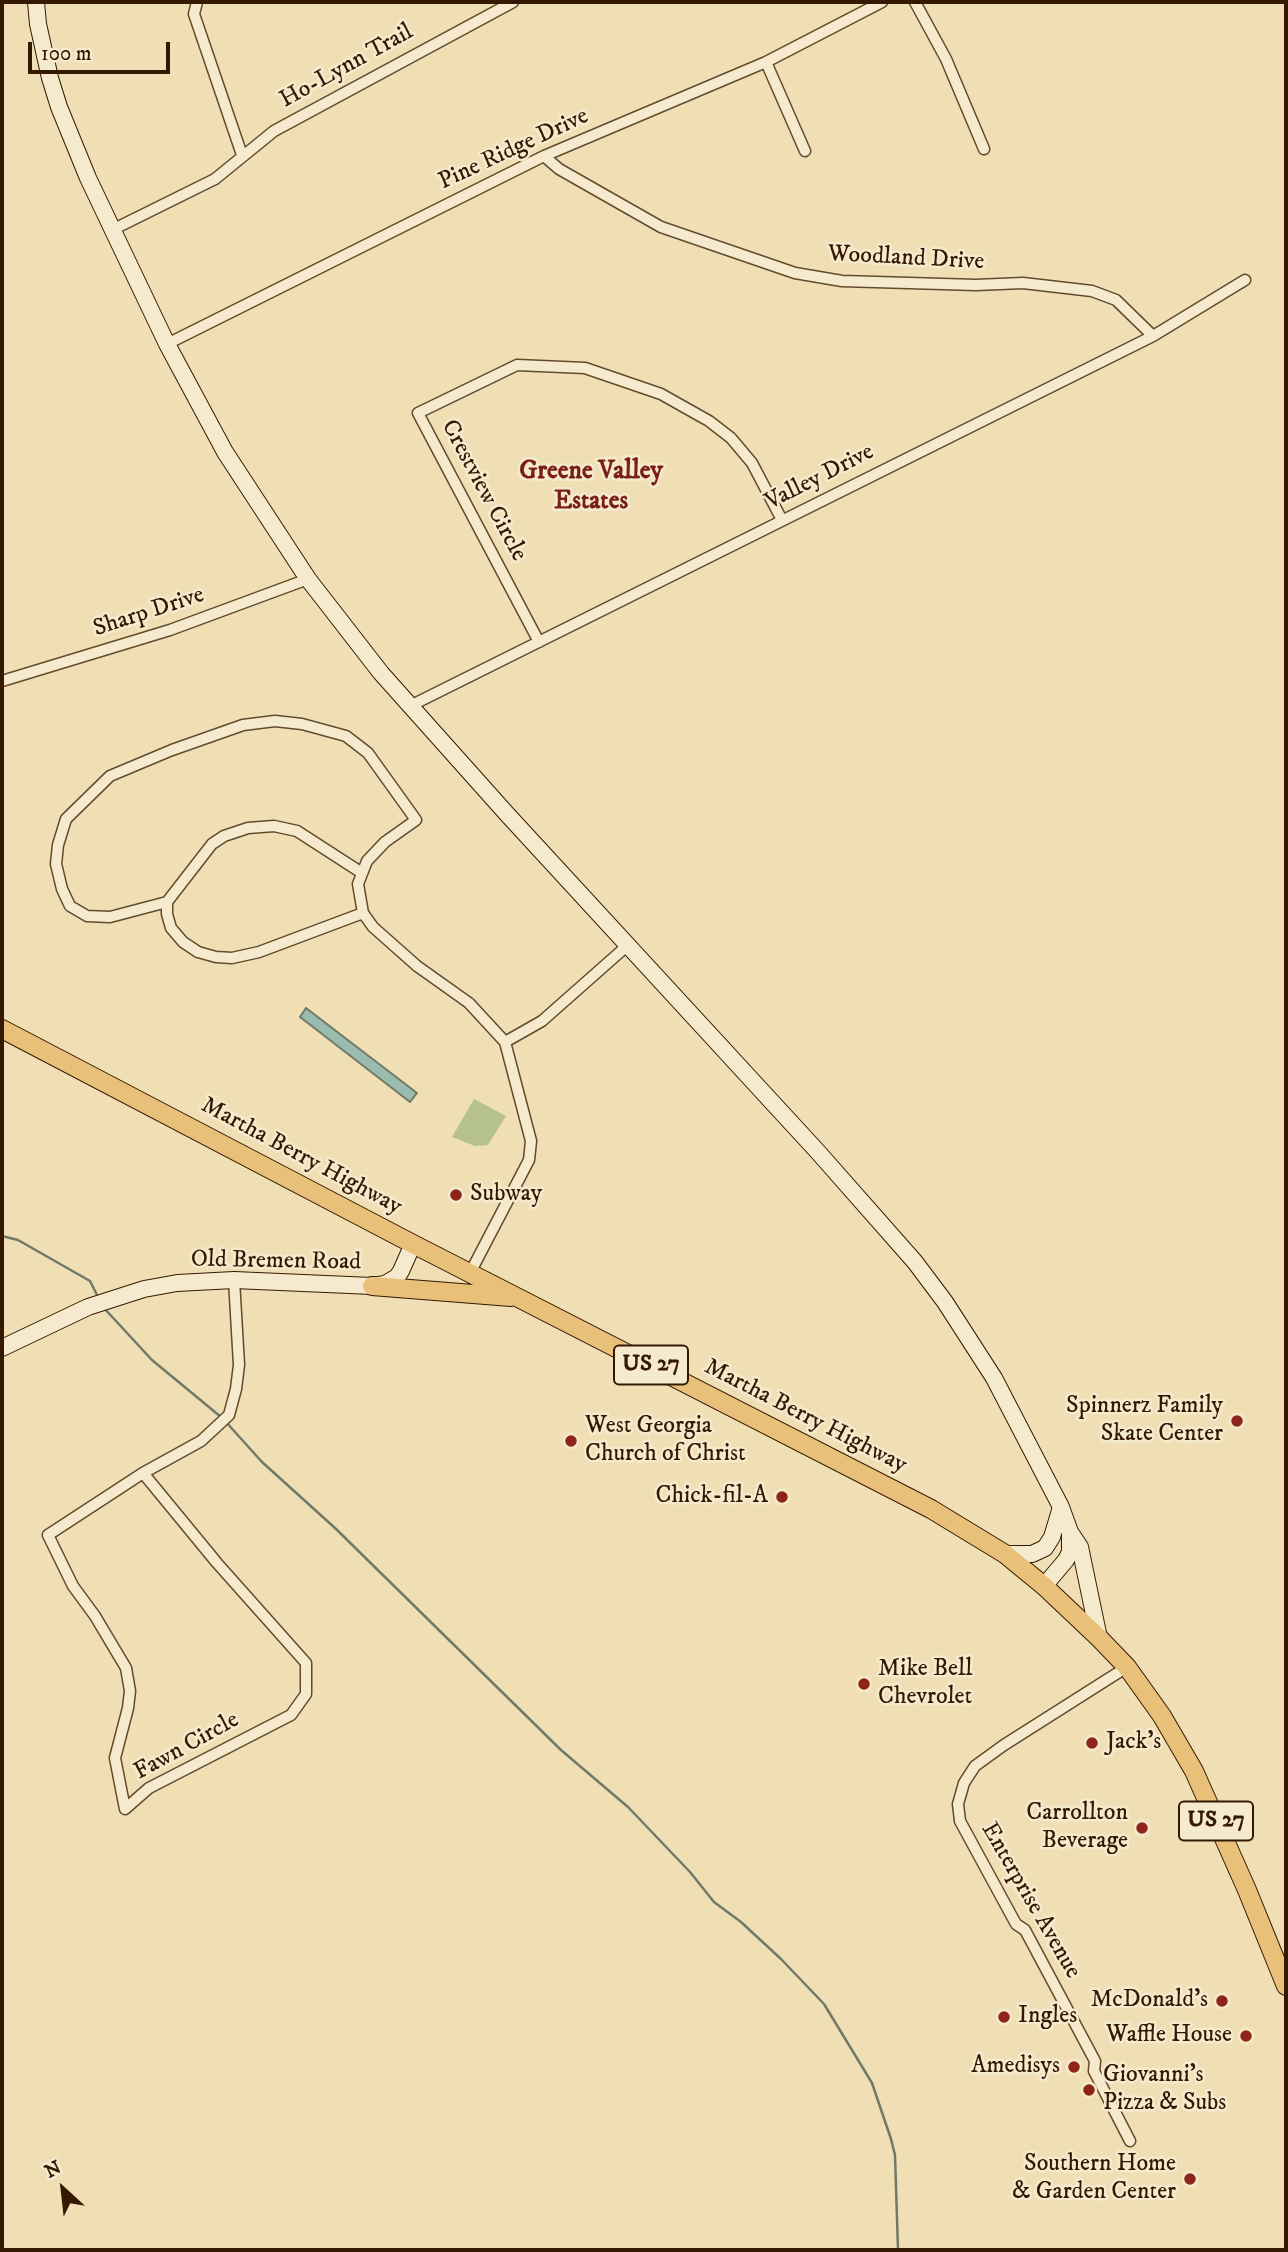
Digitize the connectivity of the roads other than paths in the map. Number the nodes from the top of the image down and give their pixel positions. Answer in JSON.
{"nodes":[{"id":1,"x":36,"y":2,"type":"edge"},
{"id":2,"x":197,"y":2,"type":"edge"},
{"id":3,"x":513,"y":2,"type":"edge"},
{"id":4,"x":882,"y":2,"type":"edge"},
{"id":5,"x":915,"y":2,"type":"edge"},
{"id":6,"x":766,"y":62,"type":"junction"},
{"id":7,"x":984,"y":149,"type":"dead end"},
{"id":8,"x":805,"y":151,"type":"dead end"},
{"id":9,"x":242,"y":155,"type":"junction"},
{"id":10,"x":544,"y":156,"type":"junction"},
{"id":11,"x":112,"y":230,"type":"junction"},
{"id":12,"x":1245,"y":280,"type":"dead end"},
{"id":13,"x":1153,"y":336,"type":"junction"},
{"id":14,"x":167,"y":344,"type":"junction"},
{"id":15,"x":782,"y":520,"type":"junction"},
{"id":16,"x":308,"y":579,"type":"junction"},
{"id":17,"x":539,"y":642,"type":"junction"},
{"id":18,"x":2,"y":681,"type":"edge"},
{"id":19,"x":410,"y":706,"type":"junction"},
{"id":20,"x":362,"y":873,"type":"junction"},
{"id":21,"x":167,"y":902,"type":"junction"},
{"id":22,"x":363,"y":913,"type":"junction"},
{"id":23,"x":628,"y":945,"type":"junction"},
{"id":24,"x":2,"y":1029,"type":"edge"},
{"id":25,"x":505,"y":1042,"type":"junction"},
{"id":26,"x":413,"y":1244,"type":"junction"},
{"id":27,"x":470,"y":1273,"type":"junction"},
{"id":28,"x":234,"y":1280,"type":"junction"},
{"id":29,"x":372,"y":1286,"type":"junction"},
{"id":30,"x":519,"y":1298,"type":"junction"},
{"id":31,"x":2,"y":1348,"type":"edge"},
{"id":32,"x":143,"y":1473,"type":"junction"},
{"id":33,"x":1061,"y":1507,"type":"junction"},
{"id":34,"x":1075,"y":1550,"type":"junction"},
{"id":35,"x":1005,"y":1554,"type":"junction"},
{"id":36,"x":1044,"y":1586,"type":"junction"},
{"id":37,"x":1099,"y":1638,"type":"junction"},
{"id":38,"x":1127,"y":1667,"type":"junction"},
{"id":39,"x":1286,"y":1986,"type":"edge"},
{"id":40,"x":1130,"y":2141,"type":"dead end"}],
"edges":[{"from":1,"to":11,"type":"main road"},
{"from":2,"to":9,"type":"street"},
{"from":3,"to":9,"type":"street","name":"Ho-Lynn Trail"},
{"from":4,"to":6,"type":"street","name":"Pine Ridge Drive"},
{"from":5,"to":7,"type":"street"},
{"from":6,"to":8,"type":"street"},
{"from":6,"to":10,"type":"street","name":"Pine Ridge Drive"},
{"from":9,"to":11,"type":"street","name":"Ho-Lynn Trail"},
{"from":10,"to":13,"type":"street","name":"Woodland Drive"},
{"from":10,"to":14,"type":"street","name":"Pine Ridge Drive"},
{"from":11,"to":14,"type":"main road"},
{"from":12,"to":13,"type":"street","name":"Valley Drive"},
{"from":13,"to":15,"type":"street","name":"Valley Drive"},
{"from":14,"to":16,"type":"main road"},
{"from":15,"to":17,"type":"street","name":"Valley Drive"},
{"from":15,"to":17,"type":"street","name":"Crestview Circle"},
{"from":16,"to":18,"type":"street","name":"Sharp Drive"},
{"from":16,"to":19,"type":"main road"},
{"from":17,"to":19,"type":"street","name":"Valley Drive"},
{"from":19,"to":23,"type":"main road"},
{"from":20,"to":21,"type":"street"},
{"from":20,"to":21,"type":"street"},
{"from":20,"to":22,"type":"street"},
{"from":21,"to":22,"type":"street"},
{"from":22,"to":25,"type":"street"},
{"from":23,"to":25,"type":"street"},
{"from":23,"to":33,"type":"main road"},
{"from":24,"to":26,"type":"main road","name":"Martha Berry Highway","number":"US 27"},
{"from":25,"to":27,"type":"street"},
{"from":26,"to":27,"type":"main road","name":"Martha Berry Highway","number":"US 27"},
{"from":26,"to":29,"type":"main road","name":"Old Bremen Road"},
{"from":27,"to":30,"type":"main road","name":"Martha Berry Highway","number":"US 27"},
{"from":28,"to":29,"type":"main road","name":"Old Bremen Road"},
{"from":28,"to":31,"type":"main road","name":"Old Bremen Road"},
{"from":28,"to":32,"type":"street","name":"Fawn Circle"},
{"from":29,"to":30,"type":"main road"},
{"from":30,"to":35,"type":"main road","name":"Martha Berry Highway","number":"US 27"},
{"from":32,"to":32,"type":"street","name":"Fawn Circle"},
{"from":33,"to":34,"type":"main road"},
{"from":33,"to":35,"type":"main road"},
{"from":34,"to":36,"type":"main road"},
{"from":34,"to":37,"type":"main road"},
{"from":35,"to":36,"type":"main road","name":"Martha Berry Highway","number":"US 27"},
{"from":36,"to":37,"type":"main road","name":"Martha Berry Highway","number":"US 27"},
{"from":37,"to":38,"type":"main road","name":"Martha Berry Highway","number":"US 27"},
{"from":38,"to":39,"type":"main road","name":"Martha Berry Highway","number":"US 27"},
{"from":38,"to":40,"type":"street","name":"Enterprise Avenue"}]}
